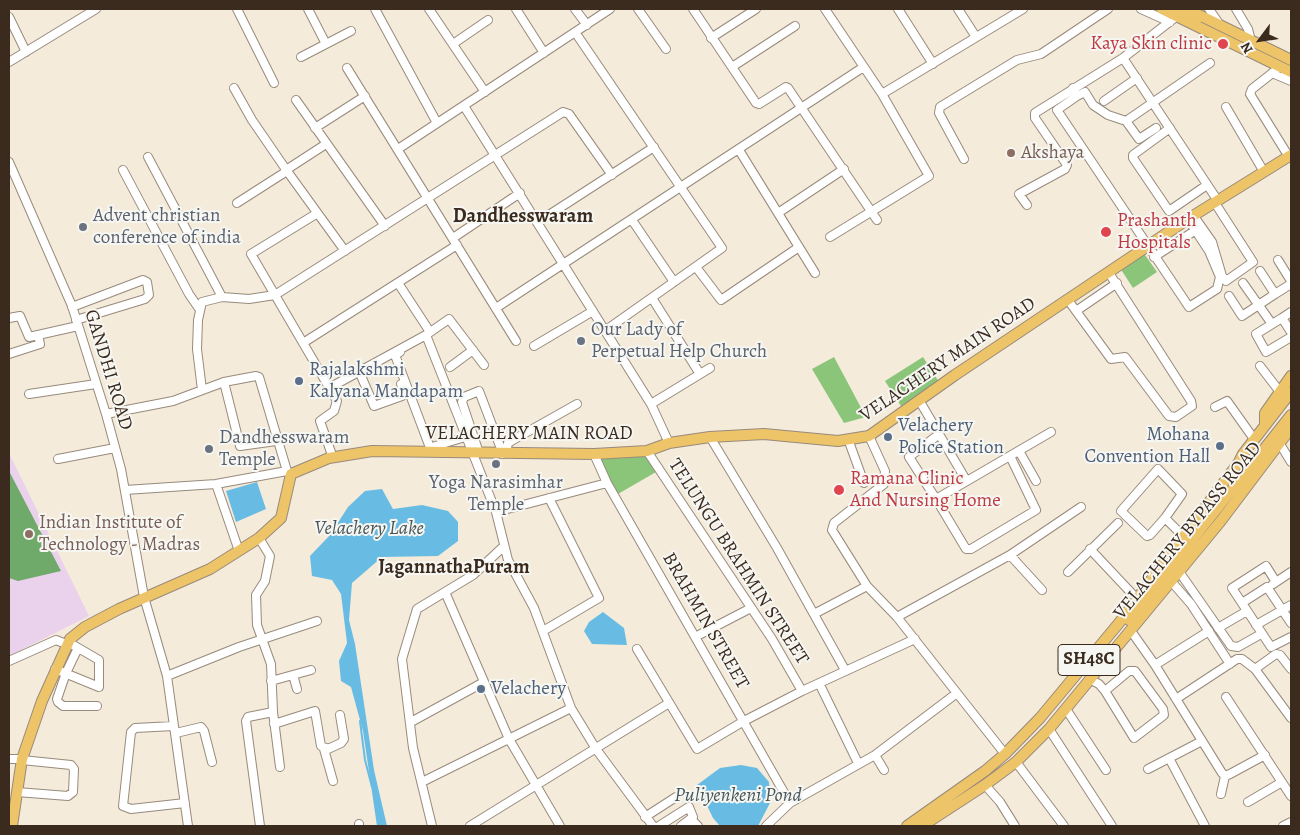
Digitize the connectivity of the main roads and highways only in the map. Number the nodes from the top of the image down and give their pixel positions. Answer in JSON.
{"nodes":[{"id":1,"x":1188,"y":9,"type":"edge"},
{"id":2,"x":1158,"y":11,"type":"edge"},
{"id":3,"x":1175,"y":16,"type":"edge"},
{"id":4,"x":1291,"y":60,"type":"edge"},
{"id":5,"x":1291,"y":66,"type":"edge"},
{"id":6,"x":1291,"y":72,"type":"edge"},
{"id":7,"x":1289,"y":152,"type":"edge"},
{"id":8,"x":1291,"y":376,"type":"edge"},
{"id":9,"x":1291,"y":392,"type":"edge"},
{"id":10,"x":1291,"y":415,"type":"edge"},
{"id":11,"x":1265,"y":425,"type":"junction"},
{"id":12,"x":1287,"y":434,"type":"edge"},
{"id":13,"x":1120,"y":643,"type":"junction"},
{"id":14,"x":920,"y":824,"type":"edge"},
{"id":15,"x":12,"y":826,"type":"edge"},
{"id":16,"x":907,"y":826,"type":"edge"}],
"edges":[{"from":1,"to":4,"type":"main road"},
{"from":2,"to":3,"type":"main road"},
{"from":3,"to":5,"type":"main road"},
{"from":3,"to":6,"type":"main road"},
{"from":7,"to":15,"type":"main road","name":"VELACHERY MAIN ROAD"},
{"from":8,"to":11,"type":"main road"},
{"from":9,"to":11,"type":"main road","name":"VELACHERY BYPASS ROAD"},
{"from":10,"to":13,"type":"main road"},
{"from":11,"to":14,"type":"main road","name":"VELACHERY BYPASS ROAD","number":"SH48C"},
{"from":12,"to":13,"type":"main road","name":"VELACHERY BYPASS ROAD","number":"SH48C"},
{"from":13,"to":14,"type":"main road","name":"VELACHERY BYPASS ROAD","number":"SH48C"},
{"from":14,"to":16,"type":"main road","name":"VELACHERY BYPASS ROAD","number":"SH48C"}]}
